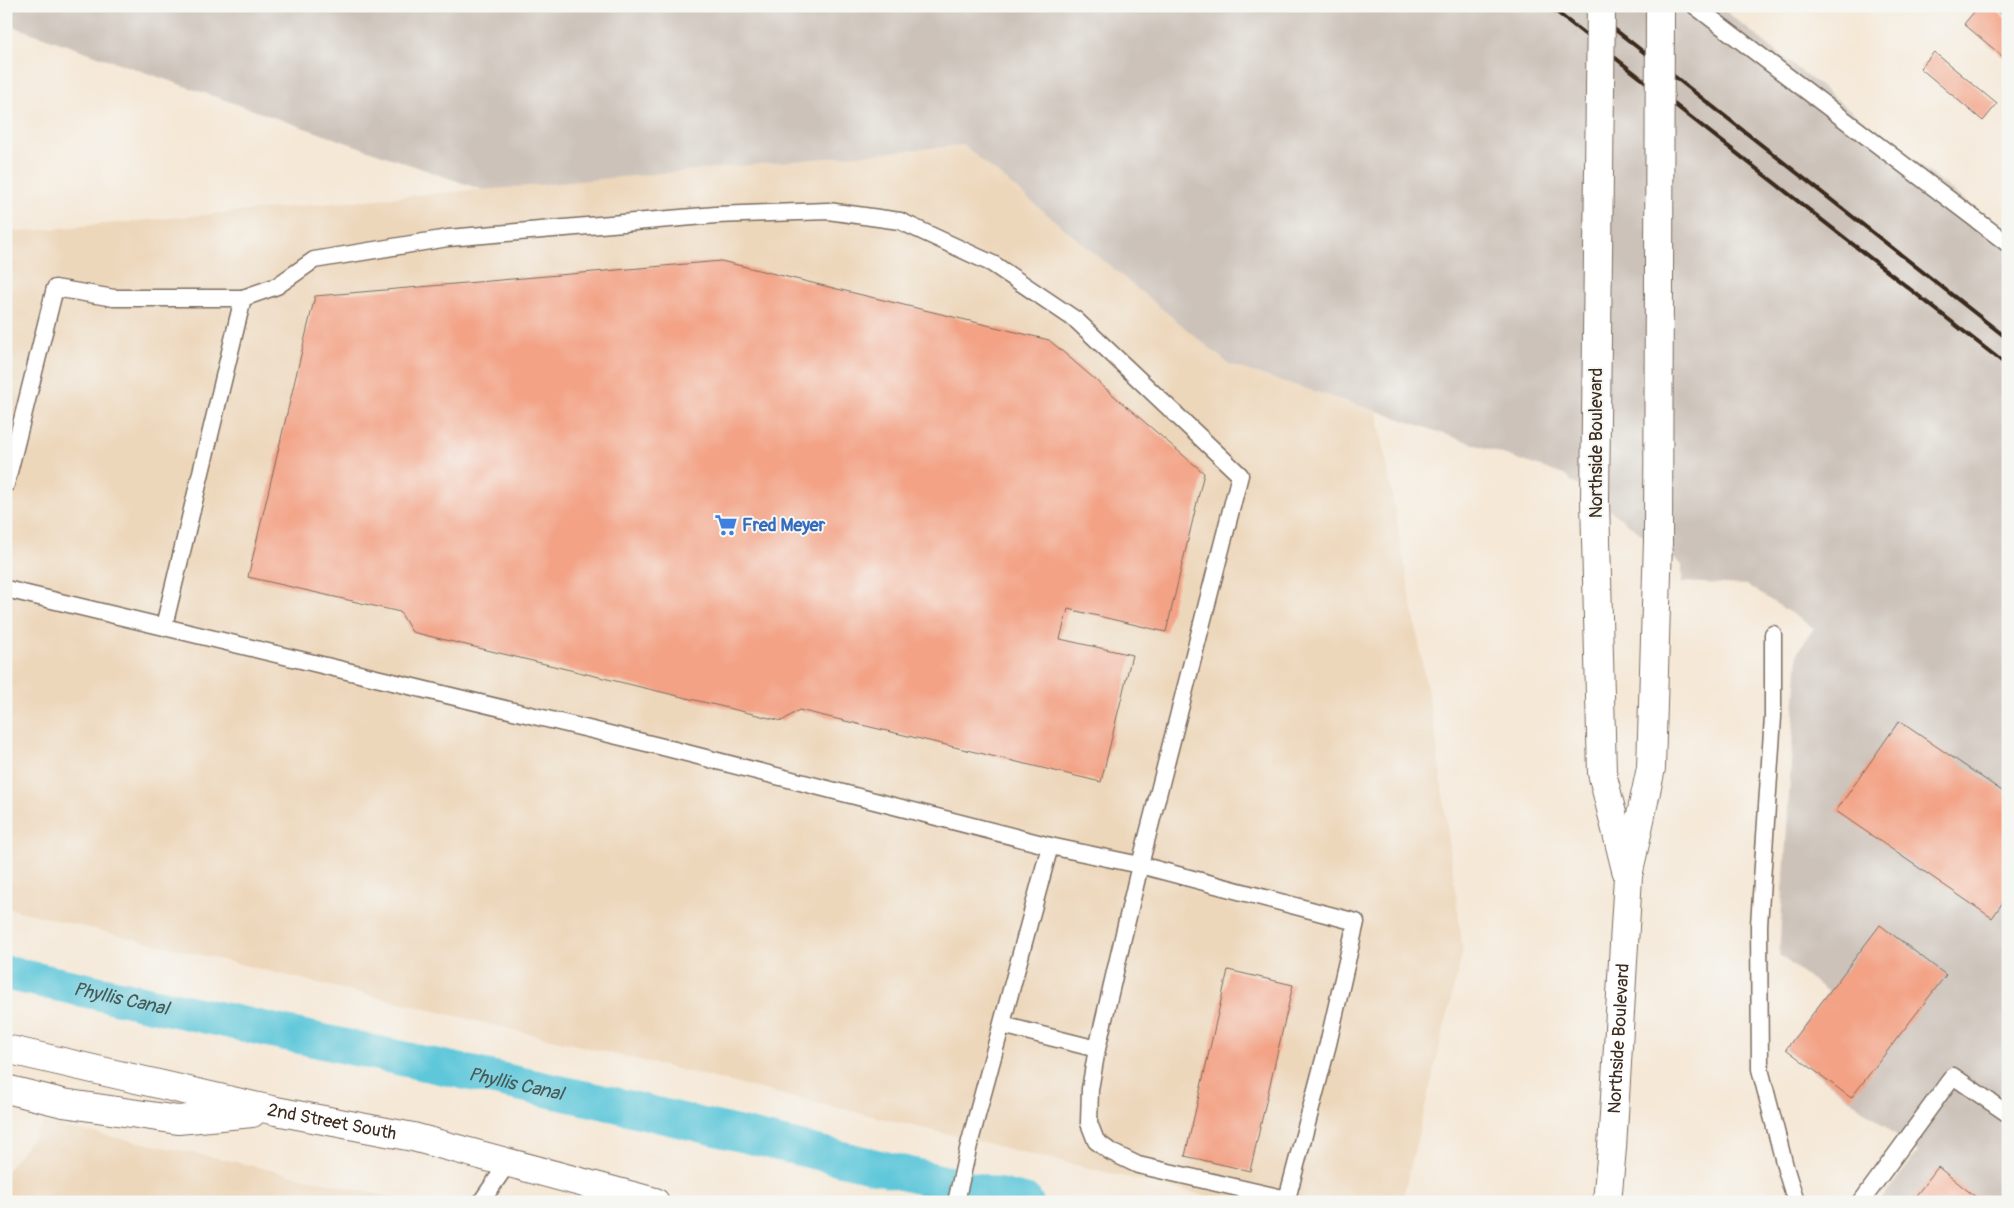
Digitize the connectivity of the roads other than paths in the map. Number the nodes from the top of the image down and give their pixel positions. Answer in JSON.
{"nodes":[{"id":1,"x":1601,"y":6,"type":"edge"},
{"id":2,"x":1660,"y":6,"type":"edge"},
{"id":3,"x":1695,"y":6,"type":"edge"},
{"id":4,"x":2008,"y":244,"type":"edge"},
{"id":5,"x":243,"y":298,"type":"junction"},
{"id":6,"x":6,"y":484,"type":"edge"},
{"id":7,"x":6,"y":588,"type":"edge"},
{"id":8,"x":164,"y":626,"type":"junction"},
{"id":9,"x":1773,"y":634,"type":"dead end"},
{"id":10,"x":1050,"y":846,"type":"junction"},
{"id":11,"x":1140,"y":866,"type":"junction"},
{"id":12,"x":1628,"y":876,"type":"junction"},
{"id":13,"x":1002,"y":1025,"type":"junction"},
{"id":14,"x":6,"y":1049,"type":"edge"},
{"id":15,"x":1097,"y":1049,"type":"junction"},
{"id":16,"x":6,"y":1090,"type":"edge"},
{"id":17,"x":276,"y":1111,"type":"junction"},
{"id":18,"x":2008,"y":1114,"type":"edge"},
{"id":19,"x":508,"y":1163,"type":"junction"},
{"id":20,"x":481,"y":1202,"type":"edge"},
{"id":21,"x":655,"y":1202,"type":"edge"},
{"id":22,"x":956,"y":1202,"type":"edge"},
{"id":23,"x":1607,"y":1202,"type":"edge"},
{"id":24,"x":1796,"y":1202,"type":"edge"},
{"id":25,"x":1861,"y":1202,"type":"edge"}],
"edges":[{"from":1,"to":12,"type":"main road","name":"Northside Boulevard","bridge":true},
{"from":2,"to":12,"type":"main road","name":"Northside Boulevard","bridge":true},
{"from":3,"to":4,"type":"lane"},
{"from":5,"to":6,"type":"lane"},
{"from":5,"to":8,"type":"lane"},
{"from":5,"to":11,"type":"lane"},
{"from":7,"to":8,"type":"lane"},
{"from":8,"to":10,"type":"lane"},
{"from":9,"to":24,"type":"lane"},
{"from":10,"to":11,"type":"lane"},
{"from":10,"to":13,"type":"lane"},
{"from":11,"to":15,"type":"lane"},
{"from":11,"to":15,"type":"lane"},
{"from":12,"to":23,"type":"main road","name":"Northside Boulevard"},
{"from":13,"to":15,"type":"lane"},
{"from":13,"to":22,"type":"lane"},
{"from":14,"to":17,"type":"main road","name":"2nd Street South"},
{"from":16,"to":17,"type":"main road"},
{"from":17,"to":19,"type":"main road","name":"2nd Street South"},
{"from":18,"to":25,"type":"lane"},
{"from":19,"to":20,"type":"lane"},
{"from":19,"to":21,"type":"main road","name":"2nd Street South"}]}
